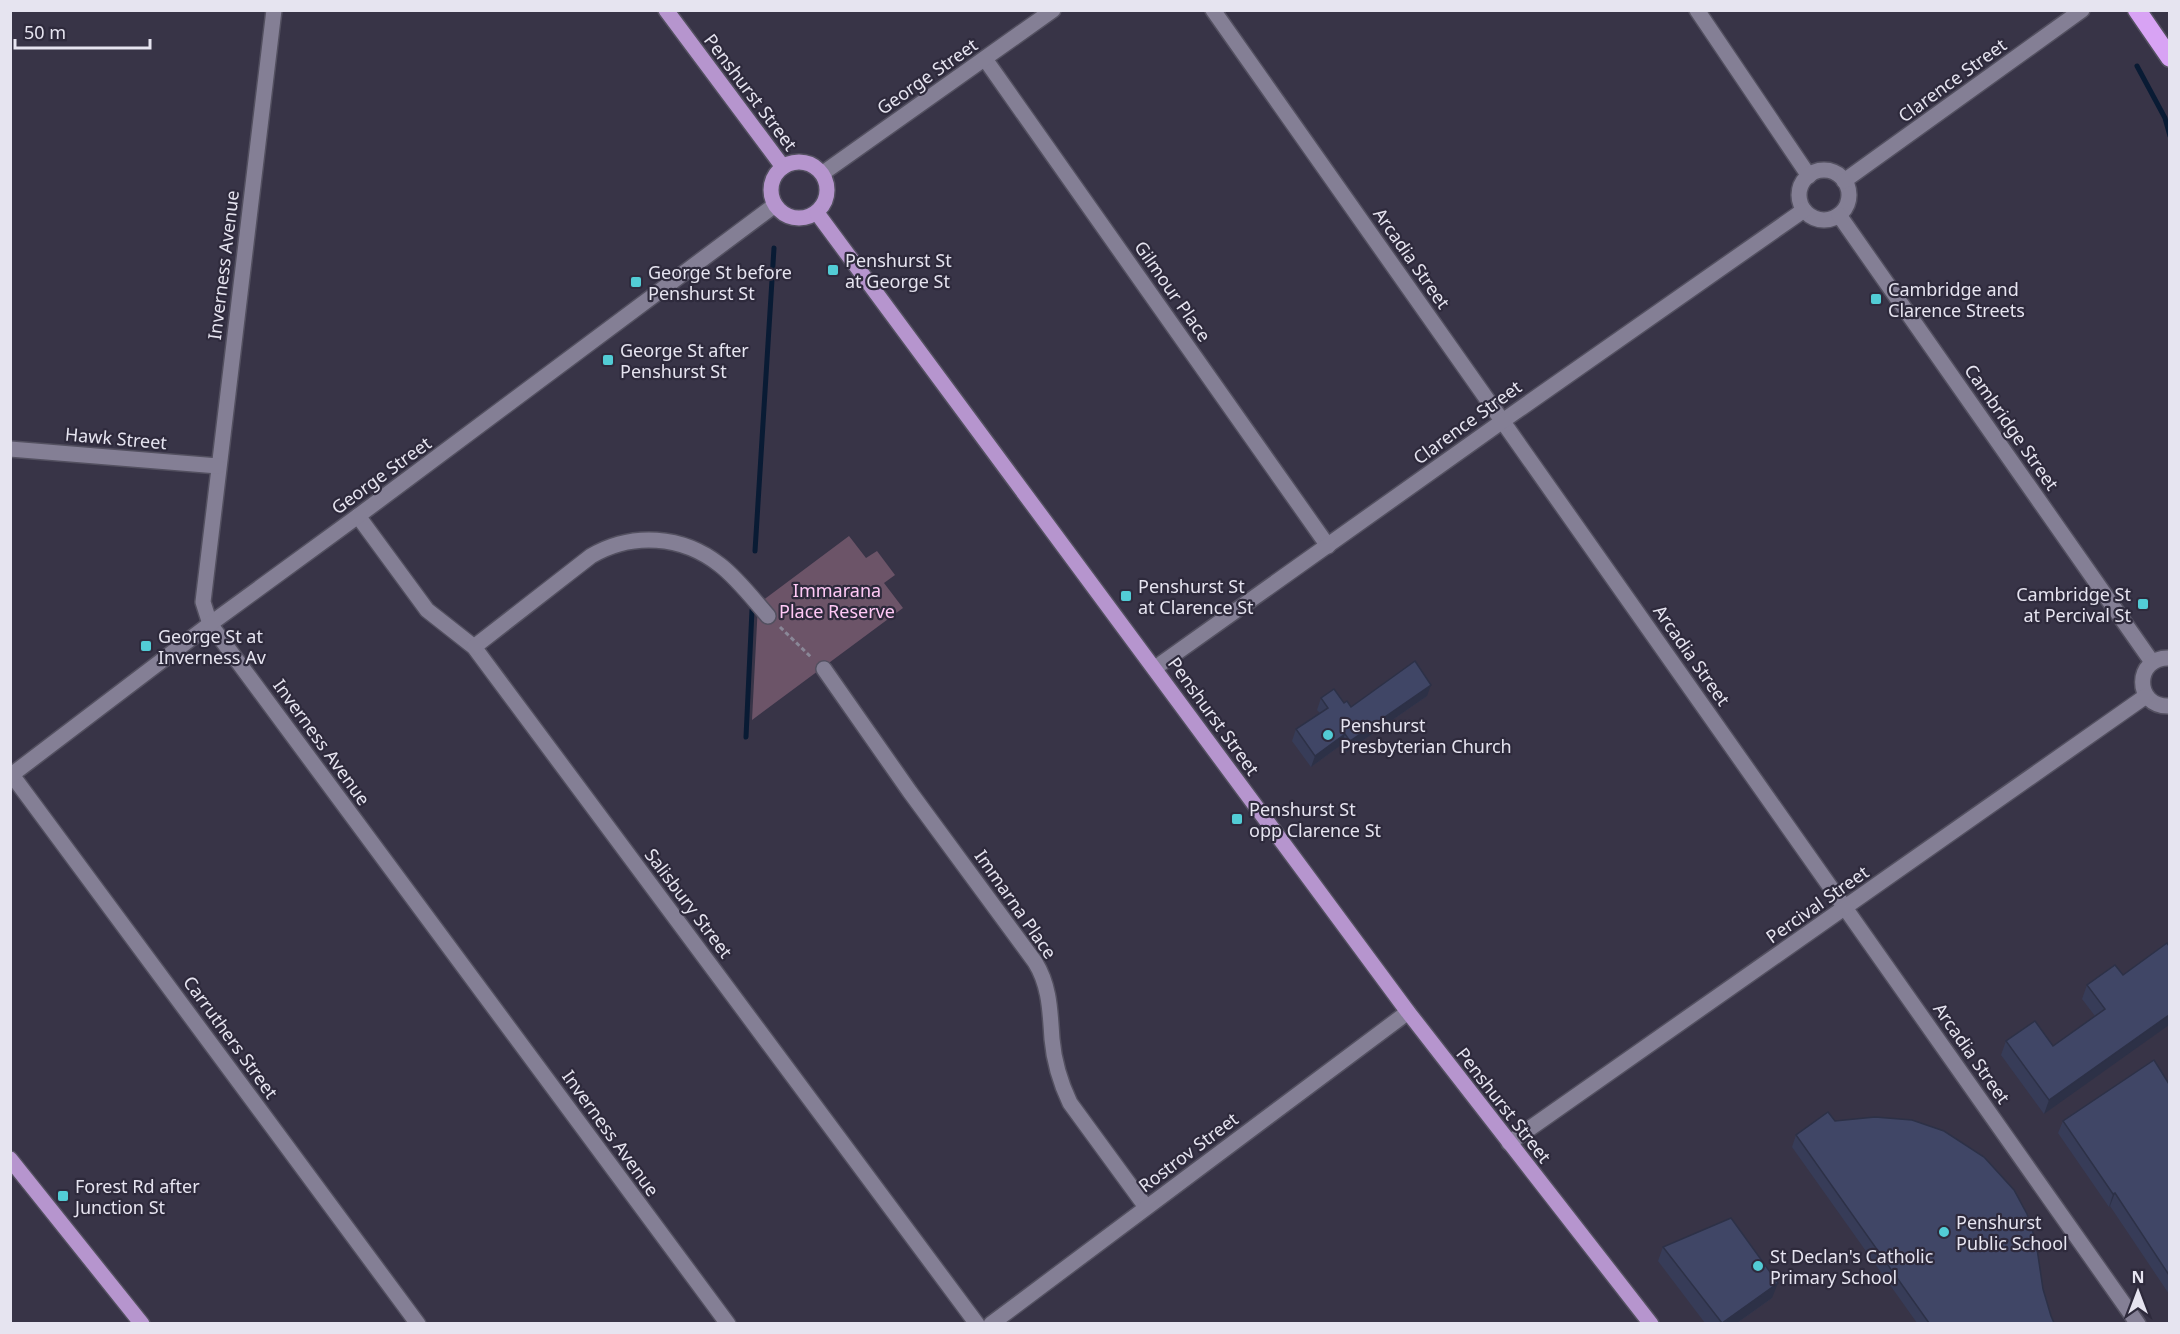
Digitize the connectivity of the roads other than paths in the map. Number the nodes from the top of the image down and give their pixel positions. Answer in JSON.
{"nodes":[{"id":1,"x":274,"y":10,"type":"edge"},
{"id":2,"x":666,"y":10,"type":"edge"},
{"id":3,"x":1053,"y":10,"type":"edge"},
{"id":4,"x":1213,"y":10,"type":"edge"},
{"id":5,"x":1697,"y":10,"type":"edge"},
{"id":6,"x":2082,"y":10,"type":"edge"},
{"id":7,"x":2137,"y":10,"type":"edge"},
{"id":8,"x":2169,"y":58,"type":"edge"},
{"id":9,"x":985,"y":59,"type":"junction"},
{"id":10,"x":783,"y":167,"type":"junction"},
{"id":11,"x":823,"y":173,"type":"junction"},
{"id":12,"x":1809,"y":176,"type":"junction"},
{"id":13,"x":1844,"y":181,"type":"junction"},
{"id":14,"x":775,"y":205,"type":"junction"},
{"id":15,"x":1804,"y":210,"type":"junction"},
{"id":16,"x":817,"y":213,"type":"junction"},
{"id":17,"x":1839,"y":215,"type":"junction"},
{"id":18,"x":1503,"y":420,"type":"junction"},
{"id":19,"x":10,"y":449,"type":"edge"},
{"id":20,"x":218,"y":466,"type":"junction"},
{"id":21,"x":358,"y":516,"type":"junction"},
{"id":22,"x":1328,"y":546,"type":"junction"},
{"id":23,"x":768,"y":616,"type":"road end"},
{"id":24,"x":210,"y":624,"type":"junction"},
{"id":25,"x":474,"y":647,"type":"junction"},
{"id":26,"x":2169,"y":658,"type":"edge"},
{"id":27,"x":2152,"y":662,"type":"junction"},
{"id":28,"x":1155,"y":668,"type":"junction"},
{"id":29,"x":824,"y":669,"type":"road end"},
{"id":30,"x":2146,"y":696,"type":"junction"},
{"id":31,"x":2169,"y":706,"type":"edge"},
{"id":32,"x":11,"y":775,"type":"edge"},
{"id":33,"x":1846,"y":907,"type":"junction"},
{"id":34,"x":1408,"y":1012,"type":"junction"},
{"id":35,"x":1509,"y":1143,"type":"junction"},
{"id":36,"x":10,"y":1159,"type":"edge"},
{"id":37,"x":1146,"y":1207,"type":"junction"},
{"id":38,"x":142,"y":1323,"type":"edge"},
{"id":39,"x":418,"y":1323,"type":"edge"},
{"id":40,"x":728,"y":1323,"type":"edge"},
{"id":41,"x":977,"y":1323,"type":"edge"},
{"id":42,"x":991,"y":1323,"type":"edge"},
{"id":43,"x":1651,"y":1323,"type":"edge"},
{"id":44,"x":2138,"y":1323,"type":"edge"}],
"edges":[{"from":1,"to":20,"type":"street","name":"Inverness Avenue"},
{"from":2,"to":10,"type":"main road","name":"Penshurst Street"},
{"from":3,"to":9,"type":"street","name":"George Street"},
{"from":4,"to":18,"type":"street","name":"Arcadia Street"},
{"from":5,"to":12,"type":"street"},
{"from":6,"to":13,"type":"street","name":"Clarence Street"},
{"from":7,"to":8,"type":"highway"},
{"from":9,"to":11,"type":"street","name":"George Street"},
{"from":9,"to":22,"type":"street","name":"Gilmour Place"},
{"from":10,"to":11,"type":"main road"},
{"from":10,"to":14,"type":"main road"},
{"from":11,"to":16,"type":"main road"},
{"from":12,"to":13,"type":"street"},
{"from":12,"to":15,"type":"street"},
{"from":13,"to":17,"type":"street"},
{"from":14,"to":16,"type":"main road"},
{"from":14,"to":21,"type":"street","name":"George Street"},
{"from":15,"to":17,"type":"street"},
{"from":15,"to":18,"type":"street","name":"Clarence Street"},
{"from":16,"to":28,"type":"main road","name":"Penshurst Street"},
{"from":17,"to":27,"type":"street","name":"Cambridge Street"},
{"from":18,"to":22,"type":"street","name":"Clarence Street"},
{"from":18,"to":33,"type":"street","name":"Arcadia Street"},
{"from":19,"to":20,"type":"street","name":"Hawk Street"},
{"from":20,"to":24,"type":"street","name":"Inverness Avenue"},
{"from":21,"to":24,"type":"street","name":"George Street"},
{"from":21,"to":25,"type":"street","name":"Salisbury Street"},
{"from":22,"to":28,"type":"street","name":"Clarence Street"},
{"from":23,"to":25,"type":"street"},
{"from":24,"to":32,"type":"street","name":"George Street"},
{"from":24,"to":40,"type":"street","name":"Inverness Avenue"},
{"from":25,"to":41,"type":"street","name":"Salisbury Street"},
{"from":26,"to":27,"type":"street"},
{"from":27,"to":30,"type":"street"},
{"from":28,"to":34,"type":"main road","name":"Penshurst Street"},
{"from":29,"to":37,"type":"street","name":"Immarna Place"},
{"from":30,"to":31,"type":"street"},
{"from":30,"to":33,"type":"street","name":"Percival Street"},
{"from":32,"to":39,"type":"street","name":"Carruthers Street"},
{"from":33,"to":35,"type":"street","name":"Percival Street"},
{"from":33,"to":44,"type":"street","name":"Arcadia Street"},
{"from":34,"to":35,"type":"main road","name":"Penshurst Street"},
{"from":34,"to":37,"type":"street","name":"Rostrov Street"},
{"from":35,"to":43,"type":"main road","name":"Penshurst Street"},
{"from":36,"to":38,"type":"main road"},
{"from":37,"to":42,"type":"street","name":"Rostrov Street"}]}
